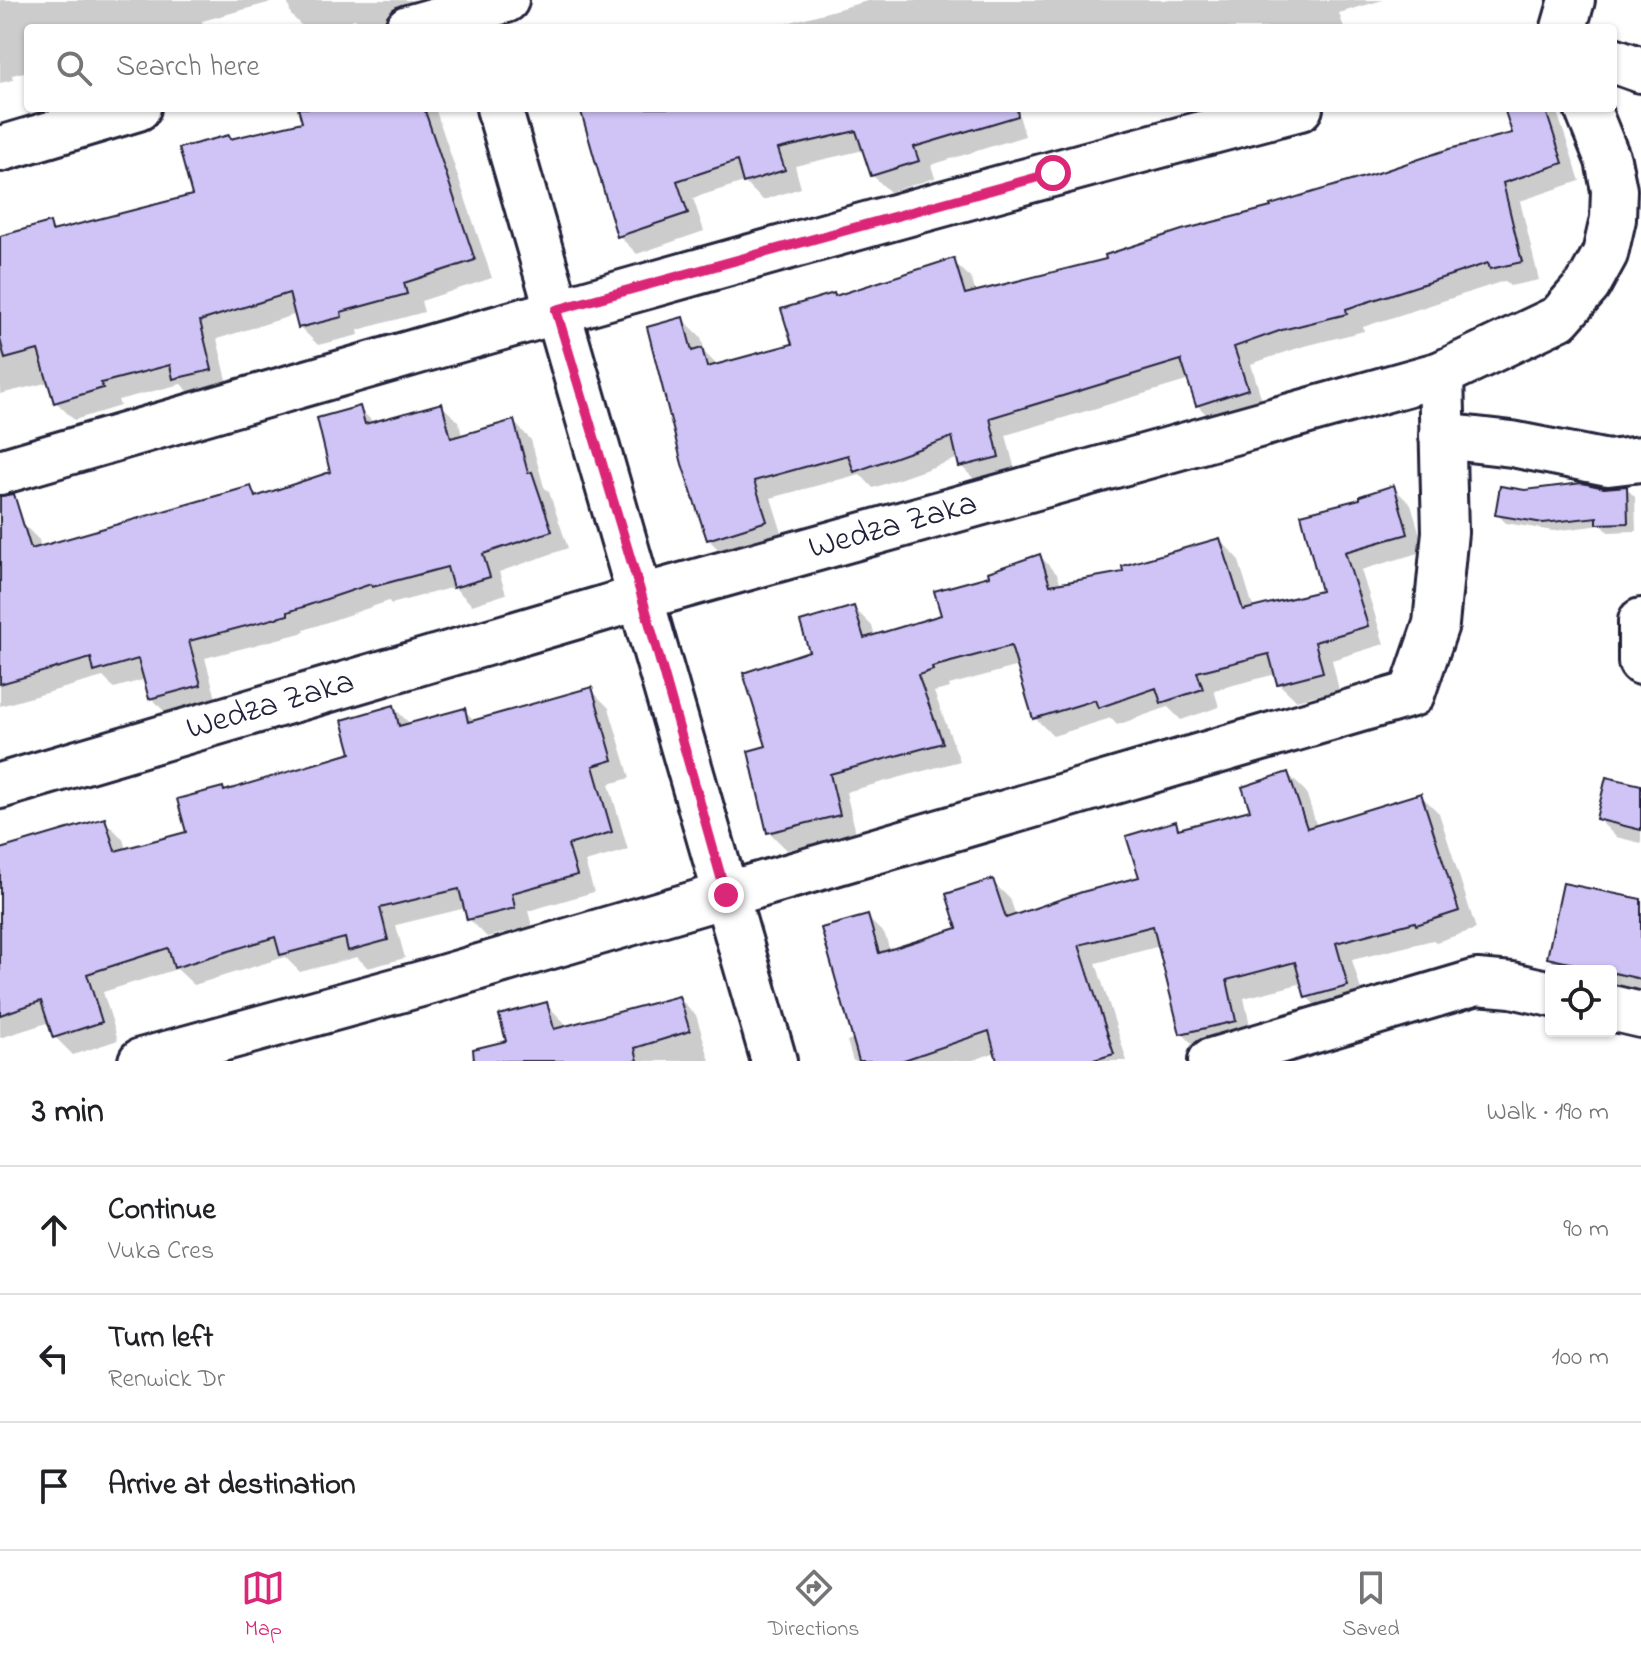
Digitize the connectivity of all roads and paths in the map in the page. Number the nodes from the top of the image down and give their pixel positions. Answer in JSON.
{"nodes":[{"id":1,"x":1572,"y":0,"type":"edge"},
{"id":2,"x":480,"y":9,"type":"edge"},
{"id":3,"x":423,"y":24,"type":"edge"},
{"id":4,"x":1565,"y":24,"type":"edge"},
{"id":5,"x":1617,"y":61,"type":"edge"},
{"id":6,"x":1641,"y":70,"type":"edge"},
{"id":7,"x":125,"y":112,"type":"edge"},
{"id":8,"x":500,"y":112,"type":"edge"},
{"id":9,"x":1285,"y":112,"type":"edge"},
{"id":10,"x":1589,"y":112,"type":"edge"},
{"id":11,"x":0,"y":149,"type":"edge"},
{"id":12,"x":556,"y":310,"type":"junction"},
{"id":13,"x":1441,"y":374,"type":"junction"},
{"id":14,"x":1442,"y":436,"type":"junction"},
{"id":15,"x":1641,"y":459,"type":"edge"},
{"id":16,"x":0,"y":472,"type":"edge"},
{"id":17,"x":642,"y":597,"type":"junction"},
{"id":18,"x":1641,"y":621,"type":"edge"},
{"id":19,"x":1641,"y":662,"type":"edge"},
{"id":20,"x":0,"y":786,"type":"edge"},
{"id":21,"x":726,"y":895,"type":"junction"},
{"id":22,"x":1545,"y":993,"type":"edge"},
{"id":23,"x":1617,"y":1009,"type":"edge"},
{"id":24,"x":1641,"y":1015,"type":"edge"},
{"id":25,"x":141,"y":1061,"type":"edge"},
{"id":26,"x":774,"y":1061,"type":"edge"},
{"id":27,"x":1211,"y":1061,"type":"edge"}],
"edges":[{"from":1,"to":4,"type":"street"},
{"from":2,"to":3,"type":"street"},
{"from":5,"to":6,"type":"street"},
{"from":7,"to":11,"type":"street"},
{"from":8,"to":12,"type":"street"},
{"from":9,"to":12,"type":"street"},
{"from":10,"to":13,"type":"street","name":"Wedza Zaka"},
{"from":12,"to":16,"type":"street"},
{"from":12,"to":17,"type":"street"},
{"from":13,"to":14,"type":"street"},
{"from":13,"to":17,"type":"street","name":"Wedza Zaka"},
{"from":14,"to":15,"type":"street"},
{"from":14,"to":21,"type":"street"},
{"from":17,"to":20,"type":"street","name":"Wedza Zaka"},
{"from":17,"to":21,"type":"street"},
{"from":18,"to":19,"type":"street"},
{"from":21,"to":25,"type":"street"},
{"from":21,"to":26,"type":"street"},
{"from":22,"to":27,"type":"street"},
{"from":23,"to":24,"type":"street"}]}
